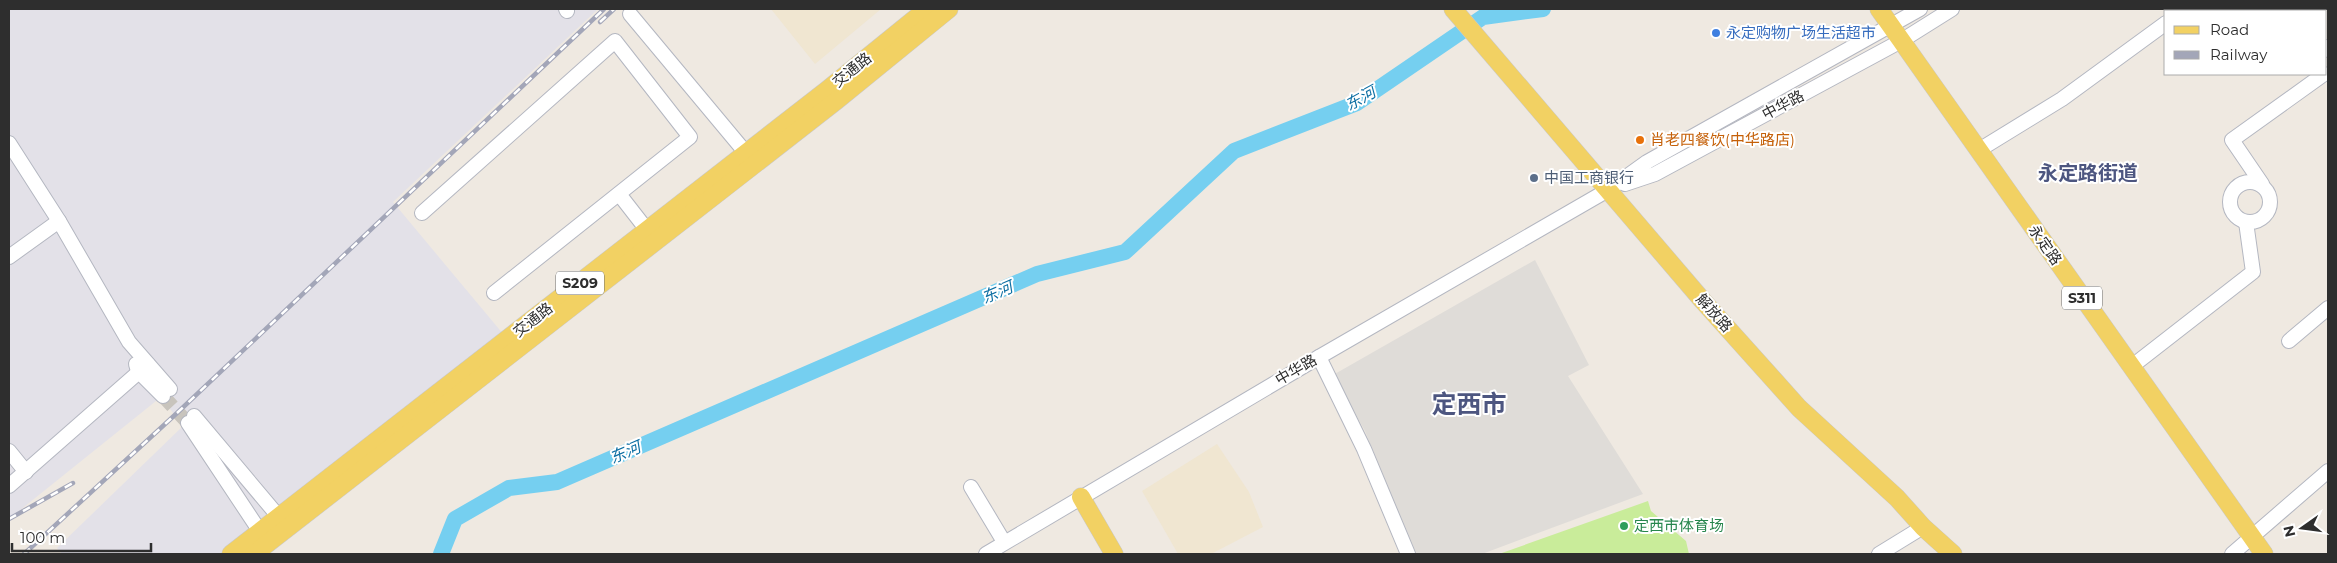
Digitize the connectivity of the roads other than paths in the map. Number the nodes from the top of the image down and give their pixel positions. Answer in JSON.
{"nodes":[{"id":1,"x":927,"y":9,"type":"edge"},
{"id":2,"x":949,"y":9,"type":"edge"},
{"id":3,"x":1453,"y":9,"type":"edge"},
{"id":4,"x":1879,"y":9,"type":"edge"},
{"id":5,"x":1920,"y":9,"type":"edge"},
{"id":6,"x":1952,"y":9,"type":"edge"},
{"id":7,"x":630,"y":14,"type":"dead end"},
{"id":8,"x":2164,"y":24,"type":"edge"},
{"id":9,"x":1890,"y":25,"type":"junction"},
{"id":10,"x":1901,"y":41,"type":"junction"},
{"id":11,"x":2321,"y":75,"type":"edge"},
{"id":12,"x":9,"y":143,"type":"edge"},
{"id":13,"x":1979,"y":150,"type":"junction"},
{"id":14,"x":746,"y":153,"type":"junction"},
{"id":15,"x":2262,"y":184,"type":"junction"},
{"id":16,"x":1608,"y":190,"type":"junction"},
{"id":17,"x":619,"y":194,"type":"junction"},
{"id":18,"x":422,"y":213,"type":"dead end"},
{"id":19,"x":59,"y":221,"type":"junction"},
{"id":20,"x":2246,"y":222,"type":"junction"},
{"id":21,"x":647,"y":230,"type":"junction"},
{"id":22,"x":9,"y":257,"type":"edge"},
{"id":23,"x":494,"y":294,"type":"dead end"},
{"id":24,"x":2328,"y":308,"type":"edge"},
{"id":25,"x":2289,"y":341,"type":"dead end"},
{"id":26,"x":1319,"y":357,"type":"junction"},
{"id":27,"x":2131,"y":367,"type":"junction"},
{"id":28,"x":143,"y":368,"type":"junction"},
{"id":29,"x":167,"y":392,"type":"tunnel mouth"},
{"id":30,"x":9,"y":451,"type":"edge"},
{"id":31,"x":2328,"y":471,"type":"edge"},
{"id":32,"x":26,"y":472,"type":"junction"},
{"id":33,"x":9,"y":486,"type":"edge"},
{"id":34,"x":971,"y":486,"type":"dead end"},
{"id":35,"x":1081,"y":497,"type":"junction"},
{"id":36,"x":283,"y":523,"type":"junction"},
{"id":37,"x":1923,"y":526,"type":"junction"},
{"id":38,"x":2253,"y":538,"type":"junction"},
{"id":39,"x":1004,"y":542,"type":"junction"},
{"id":40,"x":260,"y":543,"type":"edge"},
{"id":41,"x":231,"y":554,"type":"edge"},
{"id":42,"x":986,"y":554,"type":"edge"},
{"id":43,"x":1114,"y":554,"type":"edge"},
{"id":44,"x":1408,"y":554,"type":"edge"},
{"id":45,"x":1879,"y":554,"type":"edge"},
{"id":46,"x":1953,"y":554,"type":"edge"},
{"id":47,"x":2232,"y":554,"type":"edge"},
{"id":48,"x":2264,"y":554,"type":"edge"}],
"edges":[{"from":1,"to":14,"type":"main road","name":"交通路","number":"S209"},
{"from":2,"to":36,"type":"main road","name":"交通路","number":"S209"},
{"from":3,"to":16,"type":"main road","name":"解放路"},
{"from":4,"to":9,"type":"main road","name":"永定路","number":"S311"},
{"from":5,"to":9,"type":"street","name":"中华路"},
{"from":6,"to":10,"type":"street","name":"中华路"},
{"from":7,"to":14,"type":"street"},
{"from":8,"to":13,"type":"street"},
{"from":9,"to":10,"type":"main road","name":"永定路","number":"S311"},
{"from":9,"to":16,"type":"street","name":"中华路"},
{"from":10,"to":13,"type":"main road","name":"永定路","number":"S311"},
{"from":10,"to":16,"type":"street","name":"中华路"},
{"from":11,"to":15,"type":"street"},
{"from":12,"to":19,"type":"street"},
{"from":13,"to":27,"type":"main road","name":"永定路","number":"S311"},
{"from":14,"to":21,"type":"main road","name":"交通路","number":"S209"},
{"from":15,"to":20,"type":"street"},
{"from":15,"to":20,"type":"street"},
{"from":16,"to":26,"type":"street","name":"中华路"},
{"from":16,"to":37,"type":"main road","name":"解放路"},
{"from":17,"to":18,"type":"street"},
{"from":17,"to":21,"type":"street"},
{"from":17,"to":23,"type":"street"},
{"from":19,"to":22,"type":"street"},
{"from":19,"to":28,"type":"street"},
{"from":20,"to":27,"type":"street"},
{"from":21,"to":36,"type":"main road","name":"交通路","number":"S209"},
{"from":24,"to":25,"type":"street"},
{"from":26,"to":35,"type":"street","name":"中华路"},
{"from":26,"to":44,"type":"street"},
{"from":27,"to":38,"type":"main road","name":"永定路","number":"S311"},
{"from":28,"to":29,"type":"street"},
{"from":28,"to":32,"type":"street"},
{"from":30,"to":32,"type":"street"},
{"from":31,"to":38,"type":"street"},
{"from":32,"to":33,"type":"street"},
{"from":34,"to":39,"type":"street"},
{"from":35,"to":39,"type":"street","name":"中华路"},
{"from":35,"to":43,"type":"main road"},
{"from":36,"to":40,"type":"main road","name":"交通路","number":"S209"},
{"from":36,"to":40,"type":"street"},
{"from":37,"to":45,"type":"street"},
{"from":37,"to":46,"type":"main road","name":"解放路"},
{"from":38,"to":47,"type":"street"},
{"from":38,"to":48,"type":"main road","name":"永定路","number":"S311"},
{"from":39,"to":42,"type":"street","name":"中华路"},
{"from":40,"to":41,"type":"main road","name":"交通路","number":"S209"}]}
